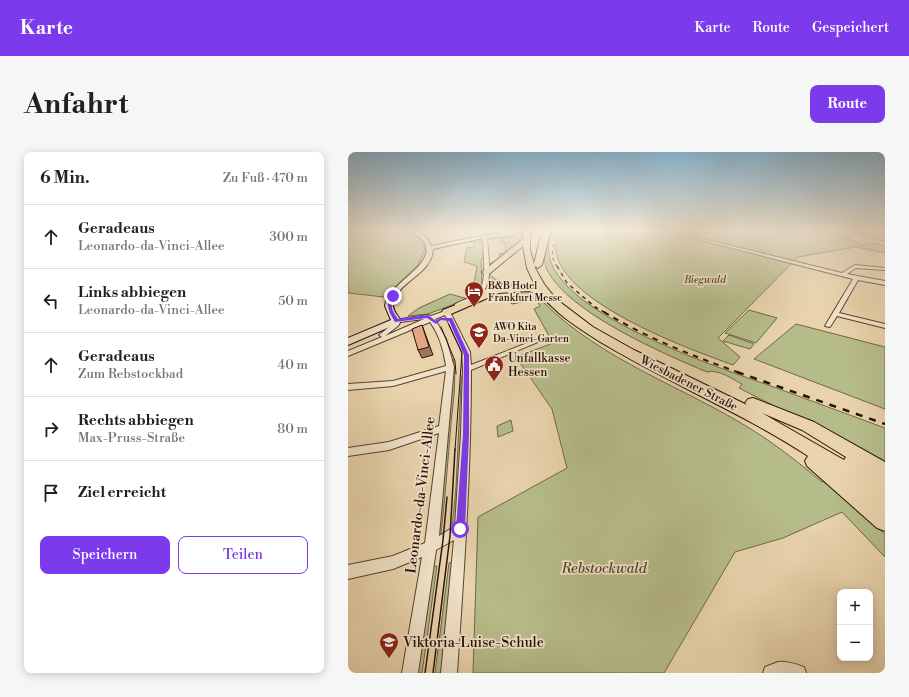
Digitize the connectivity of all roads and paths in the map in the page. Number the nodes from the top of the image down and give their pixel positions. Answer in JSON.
{"nodes":[{"id":1,"x":427,"y":254,"type":"edge"},
{"id":2,"x":484,"y":254,"type":"edge"},
{"id":3,"x":510,"y":254,"type":"edge"},
{"id":4,"x":528,"y":254,"type":"edge"},
{"id":5,"x":535,"y":254,"type":"edge"},
{"id":6,"x":540,"y":254,"type":"edge"},
{"id":7,"x":761,"y":254,"type":"edge"},
{"id":8,"x":538,"y":265,"type":"junction"},
{"id":9,"x":885,"y":269,"type":"edge"},
{"id":10,"x":486,"y":272,"type":"junction"},
{"id":11,"x":843,"y":275,"type":"junction"},
{"id":12,"x":856,"y":278,"type":"junction"},
{"id":13,"x":885,"y":283,"type":"edge"},
{"id":14,"x":483,"y":289,"type":"junction"},
{"id":15,"x":499,"y":290,"type":"junction"},
{"id":16,"x":552,"y":301,"type":"junction"},
{"id":17,"x":837,"y":314,"type":"junction"},
{"id":18,"x":439,"y":317,"type":"junction"},
{"id":19,"x":396,"y":321,"type":"junction"},
{"id":20,"x":828,"y":326,"type":"dead end"},
{"id":21,"x":885,"y":326,"type":"edge"},
{"id":22,"x":381,"y":336,"type":"junction"},
{"id":23,"x":542,"y":339,"type":"dead end"},
{"id":24,"x":348,"y":342,"type":"edge"},
{"id":25,"x":348,"y":349,"type":"edge"},
{"id":26,"x":348,"y":354,"type":"edge"},
{"id":27,"x":450,"y":367,"type":"junction"},
{"id":28,"x":467,"y":369,"type":"junction"},
{"id":29,"x":348,"y":387,"type":"edge"},
{"id":30,"x":724,"y":401,"type":"junction"},
{"id":31,"x":753,"y":403,"type":"junction"},
{"id":32,"x":444,"y":428,"type":"junction"},
{"id":33,"x":348,"y":452,"type":"edge"},
{"id":34,"x":885,"y":471,"type":"edge"},
{"id":35,"x":885,"y":485,"type":"edge"},
{"id":36,"x":885,"y":499,"type":"edge"},
{"id":37,"x":885,"y":521,"type":"edge"},
{"id":38,"x":460,"y":529,"type":"junction"},
{"id":39,"x":430,"y":548,"type":"junction"},
{"id":40,"x":348,"y":572,"type":"edge"},
{"id":41,"x":410,"y":673,"type":"edge"},
{"id":42,"x":449,"y":673,"type":"edge"},
{"id":43,"x":772,"y":673,"type":"edge"},
{"id":44,"x":798,"y":673,"type":"edge"}],
"edges":[{"from":1,"to":19,"type":"main road"},
{"from":2,"to":10,"type":"street"},
{"from":3,"to":10,"type":"highway"},
{"from":4,"to":16,"type":"highway","name":"Wiesbadener Straße"},
{"from":5,"to":8,"type":"highway","name":"Wiesbadener Straße"},
{"from":6,"to":8,"type":"highway"},
{"from":7,"to":11,"type":"street"},
{"from":8,"to":31,"type":"highway","name":"Wiesbadener Straße"},
{"from":9,"to":11,"type":"street"},
{"from":10,"to":14,"type":"street"},
{"from":11,"to":12,"type":"street"},
{"from":12,"to":13,"type":"street"},
{"from":12,"to":17,"type":"street"},
{"from":14,"to":15,"type":"highway"},
{"from":14,"to":18,"type":"street"},
{"from":15,"to":16,"type":"highway"},
{"from":15,"to":18,"type":"highway"},
{"from":16,"to":30,"type":"highway","name":"Wiesbadener Straße"},
{"from":17,"to":20,"type":"street"},
{"from":17,"to":21,"type":"street"},
{"from":18,"to":19,"type":"street"},
{"from":18,"to":22,"type":"street"},
{"from":18,"to":26,"type":"street"},
{"from":18,"to":27,"type":"street","name":"Leonardo-da-Vinci-Allee"},
{"from":18,"to":28,"type":"street"},
{"from":19,"to":22,"type":"street"},
{"from":19,"to":24,"type":"main road"},
{"from":22,"to":25,"type":"street"},
{"from":23,"to":28,"type":"street"},
{"from":27,"to":29,"type":"street"},
{"from":27,"to":32,"type":"street","name":"Leonardo-da-Vinci-Allee"},
{"from":28,"to":38,"type":"street"},
{"from":30,"to":36,"type":"highway","name":"Wiesbadener Straße"},
{"from":30,"to":37,"type":"highway"},
{"from":31,"to":34,"type":"highway"},
{"from":31,"to":35,"type":"highway","name":"Wiesbadener Straße"},
{"from":32,"to":33,"type":"street"},
{"from":32,"to":39,"type":"street","name":"Leonardo-da-Vinci-Allee"},
{"from":38,"to":39,"type":"street"},
{"from":38,"to":42,"type":"street"},
{"from":39,"to":40,"type":"street"},
{"from":39,"to":41,"type":"street","name":"Leonardo-da-Vinci-Allee"},
{"from":43,"to":44,"type":"street"}]}
